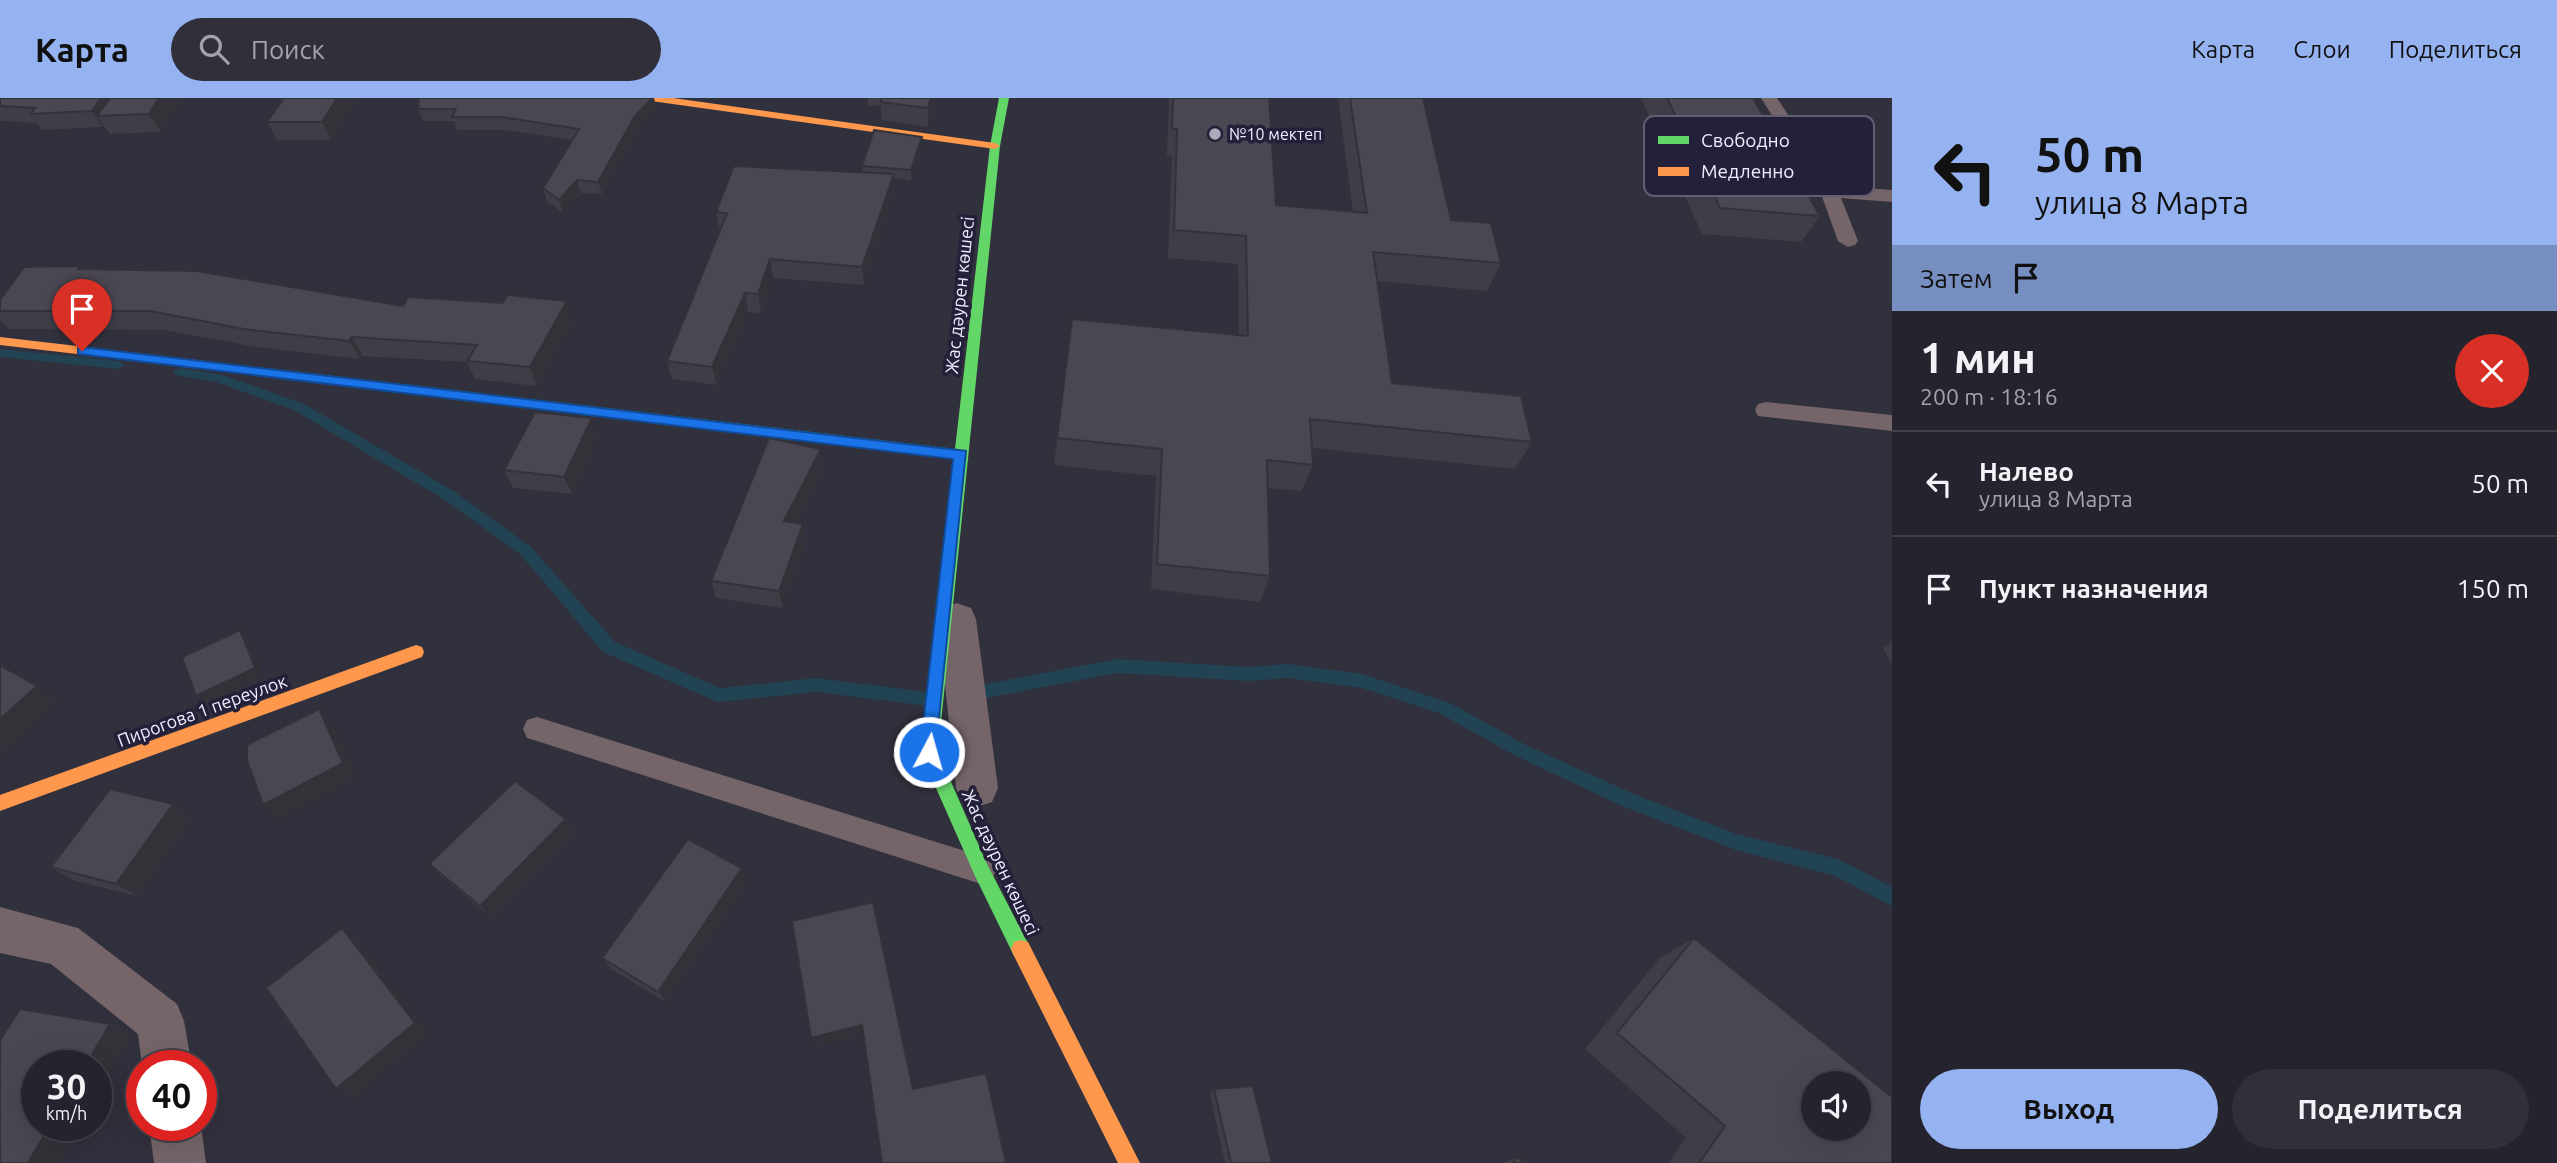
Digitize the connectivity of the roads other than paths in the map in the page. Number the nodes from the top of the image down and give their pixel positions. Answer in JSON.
{"nodes":[{"id":1,"x":651,"y":98,"type":"edge"},
{"id":2,"x":1004,"y":98,"type":"edge"},
{"id":3,"x":1769,"y":98,"type":"edge"},
{"id":4,"x":1781,"y":116,"type":"edge"},
{"id":5,"x":995,"y":146,"type":"junction"},
{"id":6,"x":1874,"y":195,"type":"edge"},
{"id":7,"x":1831,"y":196,"type":"edge"},
{"id":8,"x":1892,"y":196,"type":"edge"},
{"id":9,"x":1848,"y":241,"type":"dead end"},
{"id":10,"x":0,"y":341,"type":"edge"},
{"id":11,"x":1766,"y":410,"type":"dead end"},
{"id":12,"x":1892,"y":423,"type":"edge"},
{"id":13,"x":961,"y":455,"type":"junction"},
{"id":14,"x":957,"y":619,"type":"dead end"},
{"id":15,"x":416,"y":652,"type":"dead end"},
{"id":16,"x":537,"y":729,"type":"dead end"},
{"id":17,"x":977,"y":788,"type":"dead end"},
{"id":18,"x":0,"y":803,"type":"edge"},
{"id":19,"x":981,"y":870,"type":"junction"},
{"id":20,"x":0,"y":930,"type":"edge"},
{"id":21,"x":165,"y":1050,"type":"edge"},
{"id":22,"x":177,"y":1141,"type":"edge"},
{"id":23,"x":180,"y":1163,"type":"edge"},
{"id":24,"x":1129,"y":1163,"type":"edge"}],
"edges":[{"from":1,"to":5,"type":"street"},
{"from":2,"to":5,"type":"street","name":"Жас дәурен көшесі"},
{"from":3,"to":4,"type":"lane"},
{"from":5,"to":13,"type":"street","name":"Жас дәурен көшесі"},
{"from":6,"to":8,"type":"lane"},
{"from":7,"to":9,"type":"lane"},
{"from":10,"to":13,"type":"street"},
{"from":11,"to":12,"type":"lane"},
{"from":13,"to":19,"type":"street","name":"Жас дәурен көшесі"},
{"from":14,"to":17,"type":"street"},
{"from":15,"to":18,"type":"street","name":"Пирогова 1 переулок"},
{"from":16,"to":19,"type":"lane"},
{"from":19,"to":24,"type":"street","name":"Жас дәурен көшесі"},
{"from":20,"to":21,"type":"street"},
{"from":22,"to":23,"type":"street"}]}
